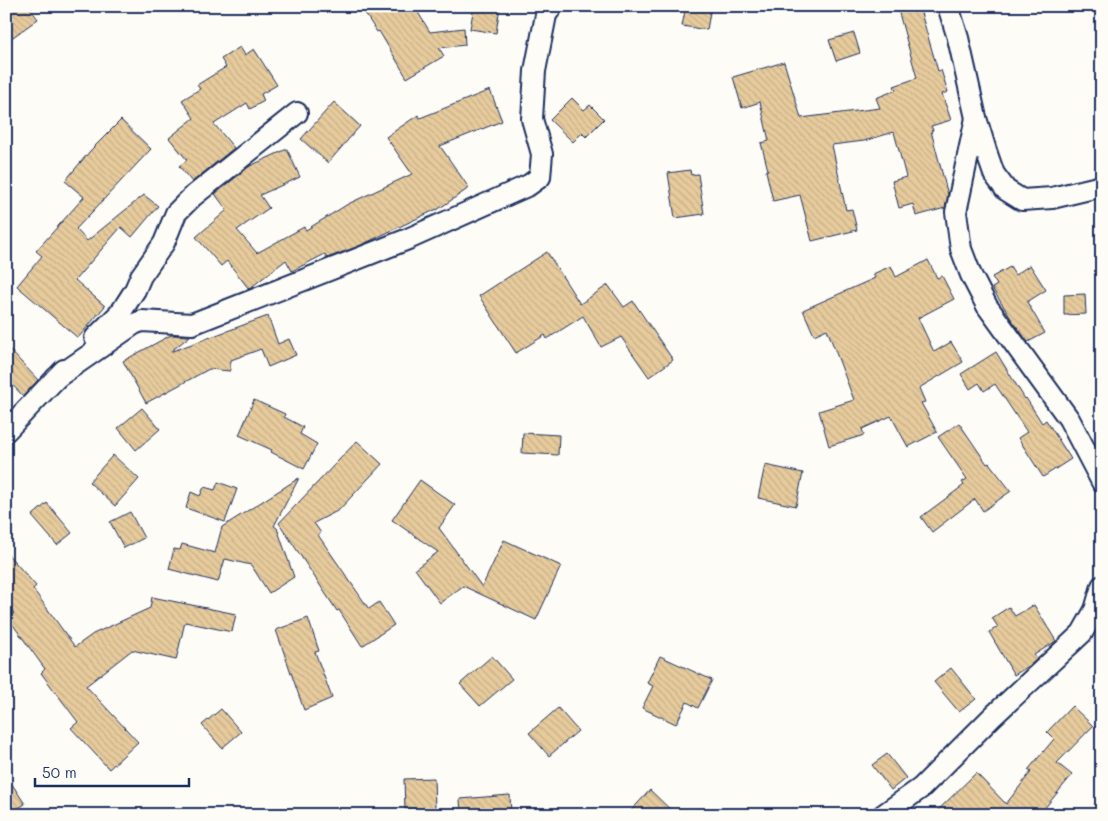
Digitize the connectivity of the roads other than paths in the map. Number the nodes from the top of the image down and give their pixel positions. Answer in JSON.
{"nodes":[{"id":1,"x":552,"y":6,"type":"edge"},
{"id":2,"x":948,"y":6,"type":"edge"},
{"id":3,"x":297,"y":113,"type":"dead end"},
{"id":4,"x":976,"y":118,"type":"junction"},
{"id":5,"x":1102,"y":186,"type":"edge"},
{"id":6,"x":56,"y":378,"type":"junction"},
{"id":7,"x":6,"y":431,"type":"edge"},
{"id":8,"x":1102,"y":482,"type":"edge"},
{"id":9,"x":1102,"y":586,"type":"edge"},
{"id":10,"x":883,"y":815,"type":"edge"}],
"edges":[{"from":1,"to":6,"type":"street"},
{"from":2,"to":4,"type":"street"},
{"from":3,"to":6,"type":"street"},
{"from":4,"to":5,"type":"street"},
{"from":4,"to":8,"type":"street"},
{"from":6,"to":7,"type":"street"},
{"from":9,"to":10,"type":"street"}]}
